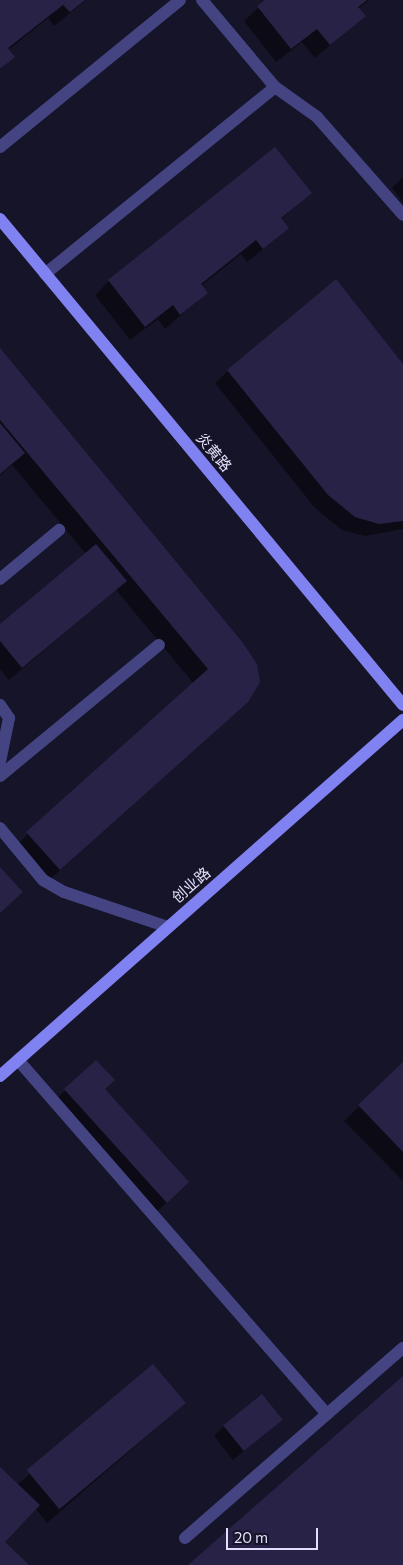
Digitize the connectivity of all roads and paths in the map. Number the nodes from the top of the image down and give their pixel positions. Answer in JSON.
{"nodes":[{"id":1,"x":180,"y":0,"type":"edge"},
{"id":2,"x":202,"y":0,"type":"edge"},
{"id":3,"x":276,"y":87,"type":"junction"},
{"id":4,"x":0,"y":147,"type":"edge"},
{"id":5,"x":403,"y":215,"type":"edge"},
{"id":6,"x":0,"y":219,"type":"edge"},
{"id":7,"x":45,"y":274,"type":"junction"},
{"id":8,"x":59,"y":530,"type":"dead end"},
{"id":9,"x":0,"y":579,"type":"edge"},
{"id":10,"x":159,"y":645,"type":"dead end"},
{"id":11,"x":0,"y":705,"type":"edge"},
{"id":12,"x":403,"y":706,"type":"edge"},
{"id":13,"x":403,"y":720,"type":"edge"},
{"id":14,"x":0,"y":762,"type":"edge"},
{"id":15,"x":0,"y":776,"type":"edge"},
{"id":16,"x":0,"y":828,"type":"edge"},
{"id":17,"x":168,"y":927,"type":"junction"},
{"id":18,"x":18,"y":1060,"type":"junction"},
{"id":19,"x":0,"y":1076,"type":"edge"},
{"id":20,"x":403,"y":1348,"type":"edge"},
{"id":21,"x":327,"y":1414,"type":"junction"},
{"id":22,"x":185,"y":1538,"type":"dead end"}],
"edges":[{"from":1,"to":4,"type":"lane"},
{"from":2,"to":3,"type":"lane"},
{"from":3,"to":5,"type":"lane"},
{"from":3,"to":7,"type":"lane"},
{"from":6,"to":7,"type":"street","name":"炎黄路"},
{"from":7,"to":12,"type":"street","name":"炎黄路"},
{"from":8,"to":9,"type":"lane"},
{"from":10,"to":15,"type":"lane"},
{"from":11,"to":14,"type":"lane"},
{"from":13,"to":17,"type":"street","name":"创业路"},
{"from":16,"to":17,"type":"lane"},
{"from":17,"to":18,"type":"street","name":"创业路"},
{"from":18,"to":19,"type":"street","name":"创业路"},
{"from":18,"to":21,"type":"lane"},
{"from":20,"to":21,"type":"lane"},
{"from":21,"to":22,"type":"lane"}]}
